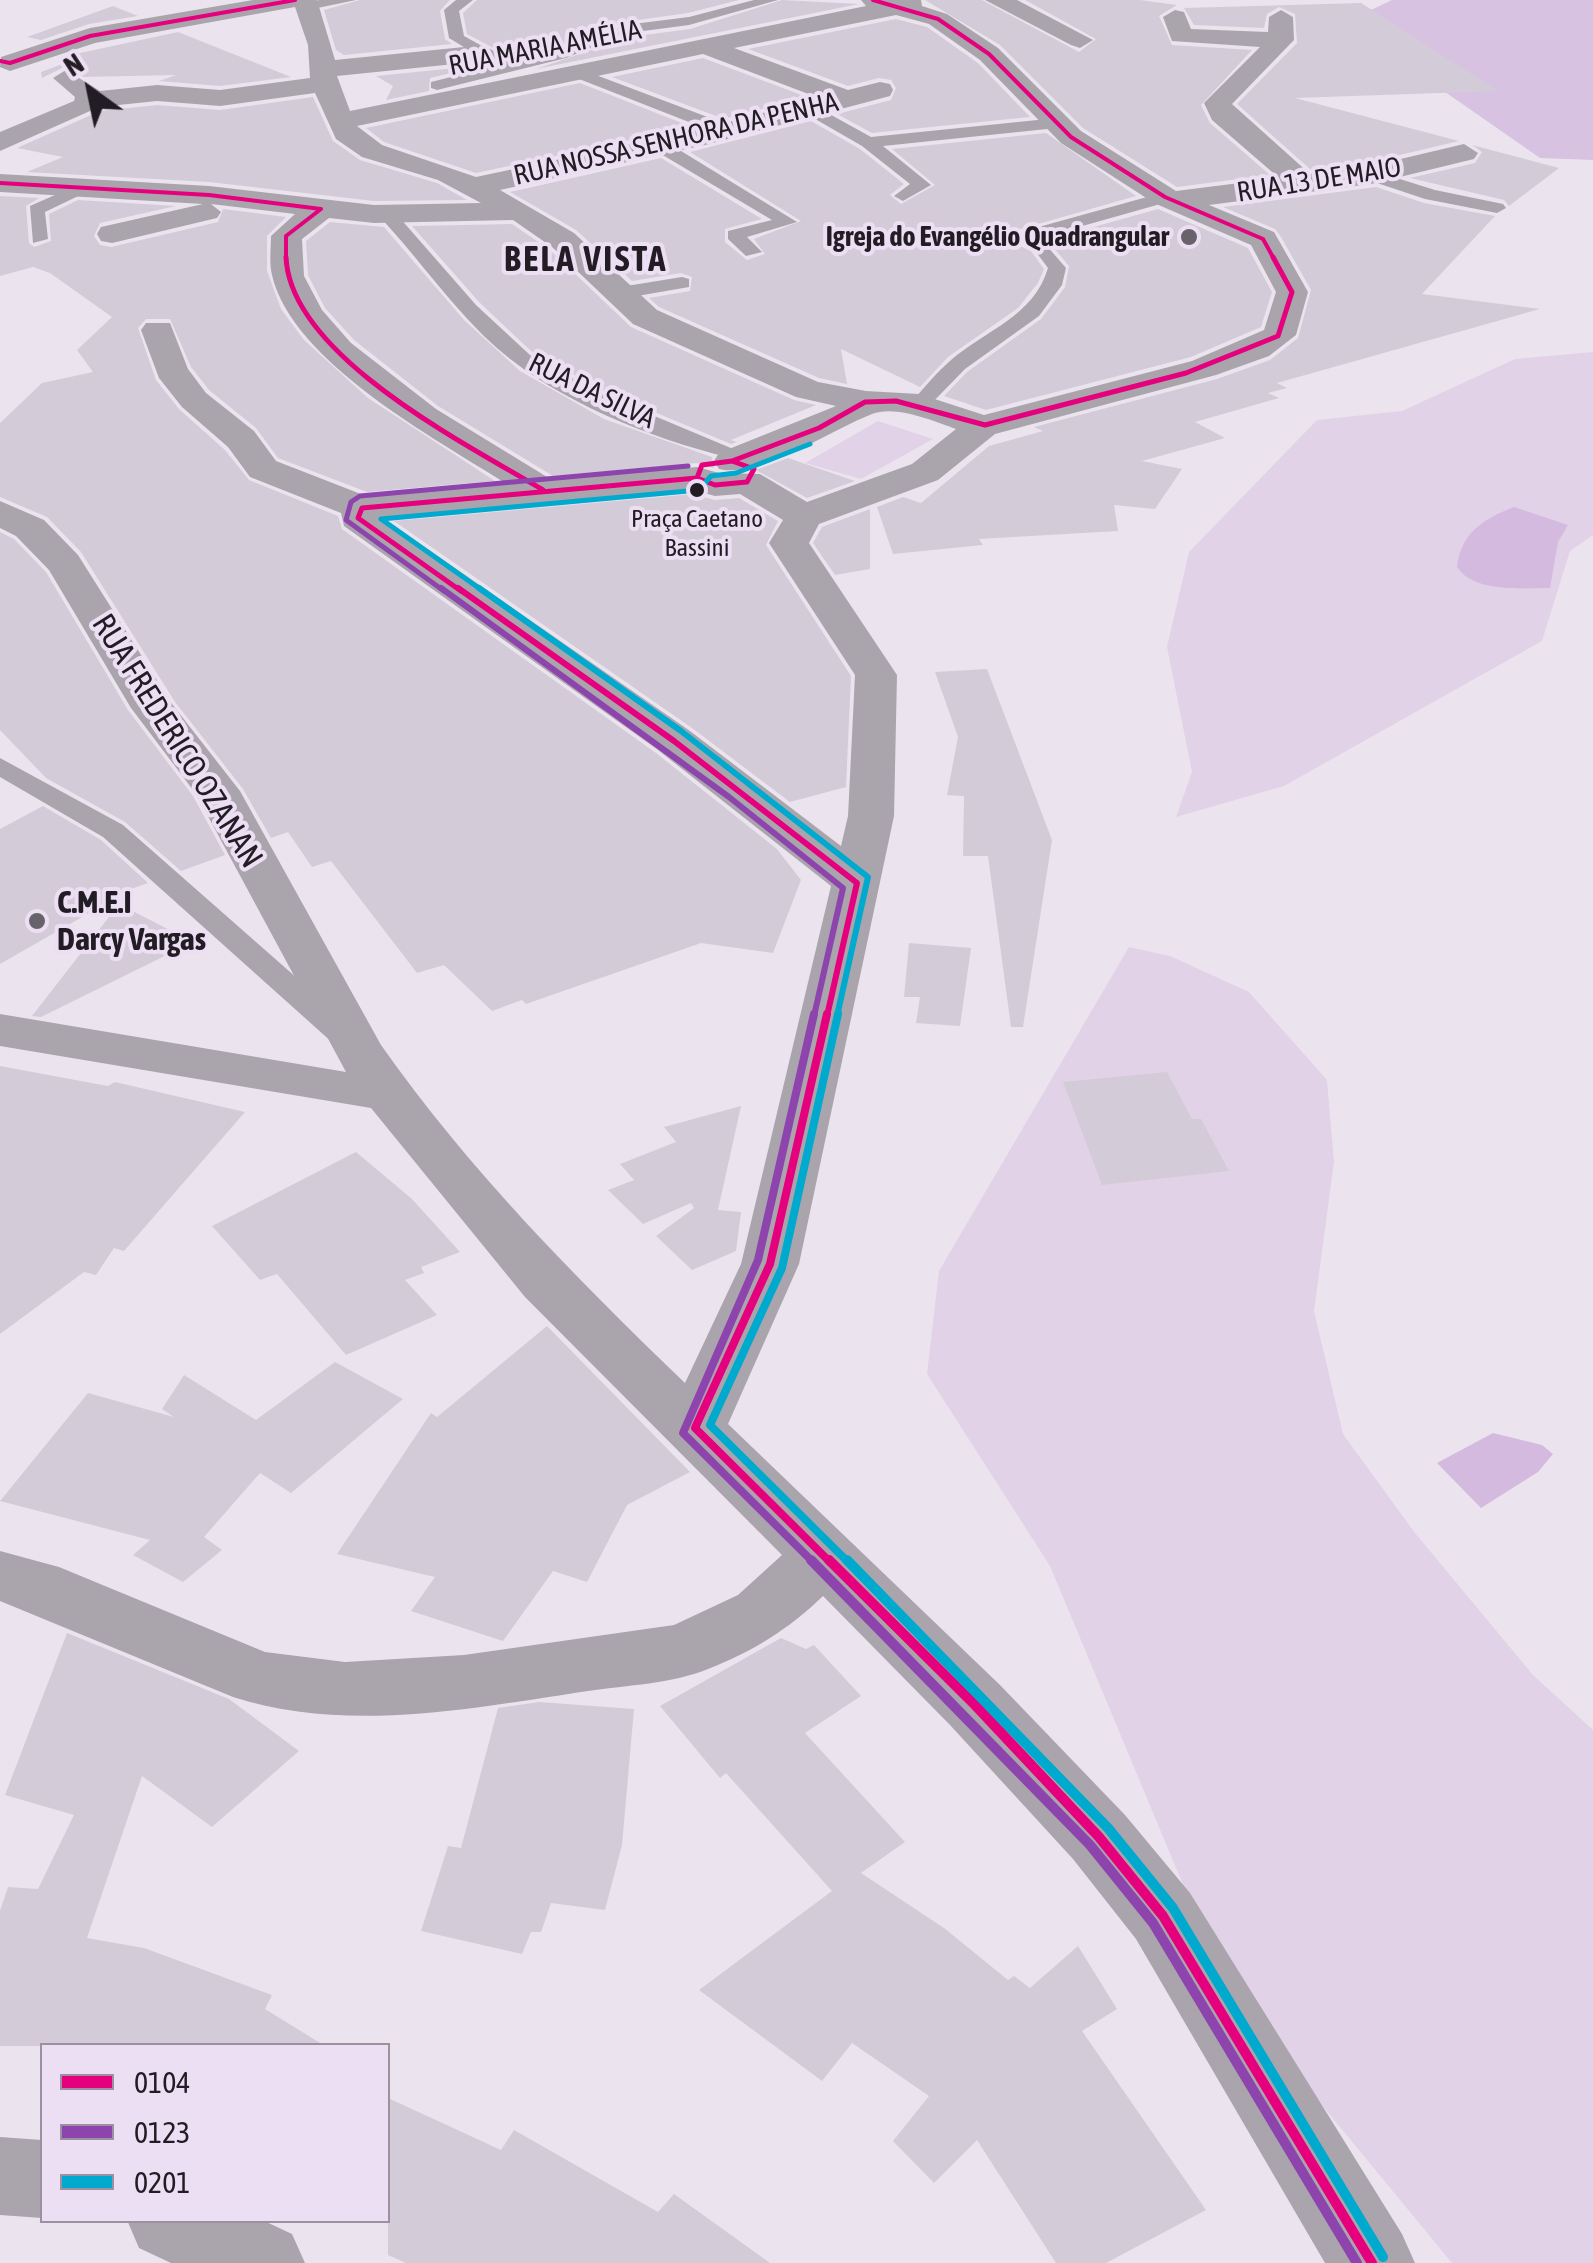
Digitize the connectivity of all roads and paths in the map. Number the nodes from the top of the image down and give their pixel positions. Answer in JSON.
{"nodes":[{"id":1,"x":349,"y":0,"type":"edge"},
{"id":2,"x":466,"y":0,"type":"edge"},
{"id":3,"x":770,"y":0,"type":"edge"},
{"id":4,"x":873,"y":0,"type":"edge"},
{"id":5,"x":997,"y":0,"type":"edge"},
{"id":6,"x":303,"y":2,"type":"edge"},
{"id":7,"x":918,"y":6,"type":"edge"},
{"id":8,"x":1175,"y":17,"type":"dead end"},
{"id":9,"x":55,"y":24,"type":"dead end"},
{"id":10,"x":90,"y":36,"type":"junction"},
{"id":11,"x":1080,"y":40,"type":"dead end"},
{"id":12,"x":707,"y":47,"type":"junction"},
{"id":13,"x":484,"y":53,"type":"junction"},
{"id":14,"x":5,"y":62,"type":"edge"},
{"id":15,"x":510,"y":69,"type":"junction"},
{"id":16,"x":580,"y":74,"type":"junction"},
{"id":17,"x":324,"y":76,"type":"junction"},
{"id":18,"x":437,"y":85,"type":"dead end"},
{"id":19,"x":880,"y":90,"type":"dead end"},
{"id":20,"x":846,"y":99,"type":"junction"},
{"id":21,"x":88,"y":100,"type":"junction"},
{"id":22,"x":808,"y":109,"type":"junction"},
{"id":23,"x":344,"y":120,"type":"junction"},
{"id":24,"x":1057,"y":124,"type":"junction"},
{"id":25,"x":728,"y":131,"type":"junction"},
{"id":26,"x":0,"y":142,"type":"edge"},
{"id":27,"x":868,"y":142,"type":"junction"},
{"id":28,"x":662,"y":147,"type":"junction"},
{"id":29,"x":372,"y":151,"type":"junction"},
{"id":30,"x":1464,"y":153,"type":"dead end"},
{"id":31,"x":340,"y":165,"type":"dead end"},
{"id":32,"x":1371,"y":175,"type":"junction"},
{"id":33,"x":0,"y":183,"type":"edge"},
{"id":34,"x":1304,"y":184,"type":"junction"},
{"id":35,"x":88,"y":187,"type":"junction"},
{"id":36,"x":472,"y":187,"type":"junction"},
{"id":37,"x":314,"y":194,"type":"junction"},
{"id":38,"x":903,"y":196,"type":"dead end"},
{"id":39,"x":1169,"y":199,"type":"junction"},
{"id":40,"x":258,"y":200,"type":"junction"},
{"id":41,"x":1498,"y":208,"type":"dead end"},
{"id":42,"x":386,"y":213,"type":"junction"},
{"id":43,"x":522,"y":213,"type":"junction"},
{"id":44,"x":112,"y":234,"type":"dead end"},
{"id":45,"x":39,"y":239,"type":"dead end"},
{"id":46,"x":752,"y":252,"type":"dead end"},
{"id":47,"x":682,"y":283,"type":"dead end"},
{"id":48,"x":620,"y":293,"type":"junction"},
{"id":49,"x":158,"y":330,"type":"dead end"},
{"id":50,"x":919,"y":405,"type":"junction"},
{"id":51,"x":856,"y":409,"type":"junction"},
{"id":52,"x":982,"y":426,"type":"junction"},
{"id":53,"x":725,"y":467,"type":"junction"},
{"id":54,"x":543,"y":490,"type":"junction"},
{"id":55,"x":362,"y":508,"type":"junction"},
{"id":56,"x":0,"y":514,"type":"edge"},
{"id":57,"x":804,"y":516,"type":"junction"},
{"id":58,"x":0,"y":766,"type":"edge"},
{"id":59,"x":857,"y":883,"type":"junction"},
{"id":60,"x":0,"y":1030,"type":"edge"},
{"id":61,"x":355,"y":1045,"type":"junction"},
{"id":62,"x":389,"y":1095,"type":"junction"},
{"id":63,"x":695,"y":1428,"type":"junction"},
{"id":64,"x":822,"y":1556,"type":"junction"},
{"id":65,"x":0,"y":1576,"type":"edge"},
{"id":66,"x":0,"y":2176,"type":"edge"},
{"id":67,"x":40,"y":2179,"type":"edge"},
{"id":68,"x":175,"y":2223,"type":"edge"},
{"id":69,"x":262,"y":2263,"type":"edge"},
{"id":70,"x":1372,"y":2263,"type":"edge"}],
"edges":[{"from":1,"to":6,"type":"lane"},
{"from":2,"to":13,"type":"lane"},
{"from":3,"to":15,"type":"lane"},
{"from":4,"to":7,"type":"street"},
{"from":5,"to":11,"type":"street"},
{"from":6,"to":10,"type":"street"},
{"from":6,"to":17,"type":"street"},
{"from":7,"to":12,"type":"street","name":"RUA MARIA AMÉLIA"},
{"from":7,"to":24,"type":"street"},
{"from":8,"to":34,"type":"street"},
{"from":9,"to":10,"type":"street"},
{"from":10,"to":14,"type":"street"},
{"from":12,"to":16,"type":"street","name":"RUA MARIA AMÉLIA"},
{"from":12,"to":20,"type":"street"},
{"from":13,"to":15,"type":"lane"},
{"from":13,"to":17,"type":"street"},
{"from":14,"to":21,"type":"street"},
{"from":15,"to":18,"type":"lane"},
{"from":16,"to":23,"type":"street","name":"RUA MARIA AMÉLIA"},
{"from":16,"to":25,"type":"lane"},
{"from":17,"to":21,"type":"street"},
{"from":17,"to":23,"type":"street"},
{"from":19,"to":20,"type":"street","name":"RUA NOSSA SENHORA DA PENHA"},
{"from":20,"to":22,"type":"street","name":"RUA NOSSA SENHORA DA PENHA"},
{"from":21,"to":26,"type":"street"},
{"from":22,"to":25,"type":"street","name":"RUA NOSSA SENHORA DA PENHA"},
{"from":22,"to":27,"type":"lane"},
{"from":23,"to":29,"type":"street"},
{"from":24,"to":27,"type":"lane"},
{"from":24,"to":39,"type":"street"},
{"from":25,"to":28,"type":"street","name":"RUA NOSSA SENHORA DA PENHA"},
{"from":27,"to":38,"type":"lane"},
{"from":28,"to":36,"type":"street","name":"RUA NOSSA SENHORA DA PENHA"},
{"from":28,"to":46,"type":"lane"},
{"from":29,"to":31,"type":"street"},
{"from":29,"to":36,"type":"street"},
{"from":30,"to":32,"type":"street","name":"RUA 13 DE MAIO"},
{"from":32,"to":34,"type":"street","name":"RUA 13 DE MAIO"},
{"from":32,"to":41,"type":"lane"},
{"from":33,"to":35,"type":"street"},
{"from":34,"to":39,"type":"street","name":"RUA 13 DE MAIO"},
{"from":35,"to":40,"type":"street"},
{"from":35,"to":45,"type":"lane"},
{"from":36,"to":43,"type":"street"},
{"from":37,"to":40,"type":"street"},
{"from":37,"to":42,"type":"street"},
{"from":37,"to":54,"type":"street"},
{"from":39,"to":50,"type":"lane"},
{"from":39,"to":52,"type":"street"},
{"from":40,"to":44,"type":"street"},
{"from":42,"to":43,"type":"street"},
{"from":42,"to":53,"type":"lane","name":"RUA DA SILVA"},
{"from":43,"to":48,"type":"street"},
{"from":47,"to":48,"type":"lane"},
{"from":48,"to":51,"type":"street"},
{"from":49,"to":55,"type":"street"},
{"from":50,"to":51,"type":"street"},
{"from":50,"to":52,"type":"street"},
{"from":51,"to":53,"type":"street"},
{"from":52,"to":57,"type":"street"},
{"from":53,"to":54,"type":"street"},
{"from":53,"to":57,"type":"street"},
{"from":54,"to":55,"type":"street"},
{"from":55,"to":59,"type":"street"},
{"from":56,"to":61,"type":"street","name":"RUA FREDERICO OZANAN"},
{"from":57,"to":59,"type":"street"},
{"from":58,"to":61,"type":"lane"},
{"from":59,"to":63,"type":"street"},
{"from":60,"to":62,"type":"street"},
{"from":61,"to":62,"type":"street","name":"RUA FREDERICO OZANAN"},
{"from":62,"to":63,"type":"street","name":"RUA FREDERICO OZANAN"},
{"from":63,"to":64,"type":"street","name":"RUA FREDERICO OZANAN"},
{"from":64,"to":65,"type":"street"},
{"from":64,"to":70,"type":"street","name":"RUA FREDERICO OZANAN"},
{"from":66,"to":67,"type":"street"},
{"from":68,"to":69,"type":"street"}]}
